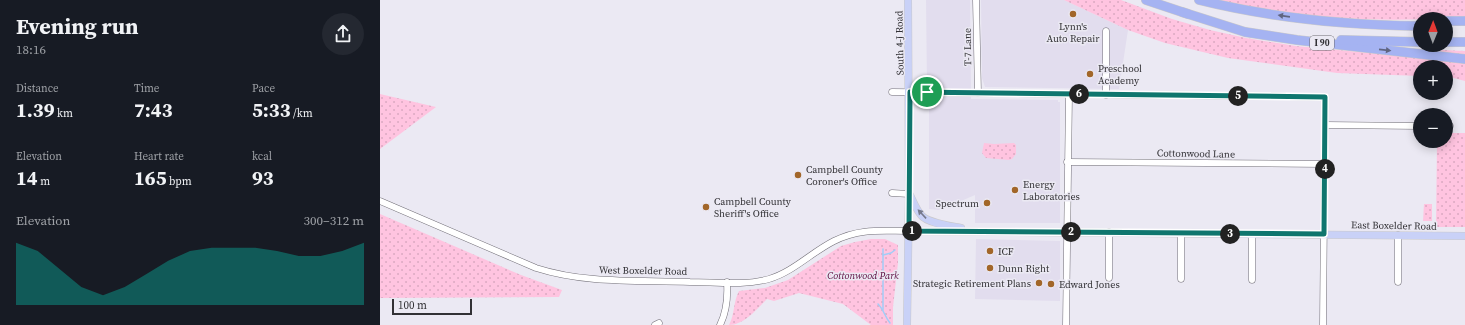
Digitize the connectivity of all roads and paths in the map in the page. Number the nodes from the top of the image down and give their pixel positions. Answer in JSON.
{"nodes":[{"id":1,"x":908,"y":0,"type":"edge"},
{"id":2,"x":976,"y":0,"type":"edge"},
{"id":3,"x":1146,"y":0,"type":"edge"},
{"id":4,"x":1199,"y":0,"type":"edge"},
{"id":5,"x":1182,"y":12,"type":"junction"},
{"id":6,"x":1299,"y":18,"type":"junction"},
{"id":7,"x":1465,"y":21,"type":"edge"},
{"id":8,"x":1413,"y":22,"type":"edge"},
{"id":9,"x":1453,"y":22,"type":"edge"},
{"id":10,"x":1413,"y":26,"type":"edge"},
{"id":11,"x":1453,"y":26,"type":"edge"},
{"id":12,"x":1465,"y":27,"type":"edge"},
{"id":13,"x":1106,"y":31,"type":"dead end"},
{"id":14,"x":1413,"y":42,"type":"edge"},
{"id":15,"x":1453,"y":42,"type":"edge"},
{"id":16,"x":1465,"y":42,"type":"edge"},
{"id":17,"x":1465,"y":59,"type":"edge"},
{"id":18,"x":892,"y":92,"type":"dead end"},
{"id":19,"x":910,"y":92,"type":"junction"},
{"id":20,"x":978,"y":93,"type":"junction"},
{"id":21,"x":1069,"y":94,"type":"junction"},
{"id":22,"x":1106,"y":95,"type":"junction"},
{"id":23,"x":1325,"y":125,"type":"junction"},
{"id":24,"x":1413,"y":126,"type":"edge"},
{"id":25,"x":1067,"y":162,"type":"junction"},
{"id":26,"x":1325,"y":164,"type":"junction"},
{"id":27,"x":892,"y":193,"type":"dead end"},
{"id":28,"x":909,"y":194,"type":"junction"},
{"id":29,"x":380,"y":201,"type":"edge"},
{"id":30,"x":909,"y":231,"type":"junction"},
{"id":31,"x":970,"y":231,"type":"junction"},
{"id":32,"x":1067,"y":232,"type":"junction"},
{"id":33,"x":1109,"y":232,"type":"junction"},
{"id":34,"x":1181,"y":233,"type":"junction"},
{"id":35,"x":1252,"y":234,"type":"junction"},
{"id":36,"x":1324,"y":234,"type":"junction"},
{"id":37,"x":1398,"y":235,"type":"junction"},
{"id":38,"x":1465,"y":236,"type":"edge"},
{"id":39,"x":1109,"y":278,"type":"dead end"},
{"id":40,"x":1181,"y":279,"type":"dead end"},
{"id":41,"x":1252,"y":280,"type":"dead end"},
{"id":42,"x":727,"y":282,"type":"junction"},
{"id":43,"x":1398,"y":282,"type":"dead end"},
{"id":44,"x":720,"y":325,"type":"edge"},
{"id":45,"x":907,"y":325,"type":"edge"},
{"id":46,"x":1066,"y":325,"type":"edge"},
{"id":47,"x":1323,"y":325,"type":"edge"}],
"edges":[{"from":1,"to":19,"type":"main road","name":"South 4-J Road"},
{"from":2,"to":20,"type":"street","name":"T-7 Lane"},
{"from":3,"to":5,"type":"highway","number":"I 90"},
{"from":6,"to":4,"type":"highway","number":"I 90","one_way":true},
{"from":5,"to":14,"type":"highway","number":"I 90"},
{"from":5,"to":17,"type":"highway","number":"I 90","one_way":true},
{"from":6,"to":8,"type":"highway","number":"I 90"},
{"from":6,"to":10,"type":"highway","number":"I 90"},
{"from":7,"to":9,"type":"highway"},
{"from":11,"to":12,"type":"highway"},
{"from":13,"to":22,"type":"street"},
{"from":15,"to":16,"type":"highway"},
{"from":18,"to":19,"type":"street"},
{"from":19,"to":20,"type":"street"},
{"from":19,"to":28,"type":"main road","name":"South 4-J Road"},
{"from":20,"to":21,"type":"street"},
{"from":21,"to":22,"type":"street"},
{"from":21,"to":25,"type":"street"},
{"from":22,"to":23,"type":"street"},
{"from":23,"to":24,"type":"street"},
{"from":23,"to":26,"type":"street"},
{"from":25,"to":26,"type":"street","name":"Cottonwood Lane"},
{"from":25,"to":32,"type":"street"},
{"from":26,"to":36,"type":"street"},
{"from":27,"to":28,"type":"street"},
{"from":28,"to":30,"type":"main road","name":"South 4-J Road"},
{"from":31,"to":28,"type":"main road","one_way":true},
{"from":29,"to":42,"type":"street","name":"West Boxelder Road"},
{"from":30,"to":31,"type":"main road"},
{"from":30,"to":42,"type":"street","name":"West Boxelder Road"},
{"from":30,"to":45,"type":"main road","name":"South 4-J Road"},
{"from":31,"to":32,"type":"main road"},
{"from":32,"to":33,"type":"main road"},
{"from":32,"to":46,"type":"street"},
{"from":33,"to":34,"type":"main road"},
{"from":33,"to":39,"type":"street"},
{"from":34,"to":35,"type":"main road"},
{"from":34,"to":40,"type":"street"},
{"from":35,"to":36,"type":"main road"},
{"from":35,"to":41,"type":"street"},
{"from":36,"to":37,"type":"main road","name":"East Boxelder Road"},
{"from":36,"to":47,"type":"street"},
{"from":37,"to":38,"type":"main road","name":"East Boxelder Road"},
{"from":37,"to":43,"type":"street"},
{"from":42,"to":44,"type":"street"}]}
